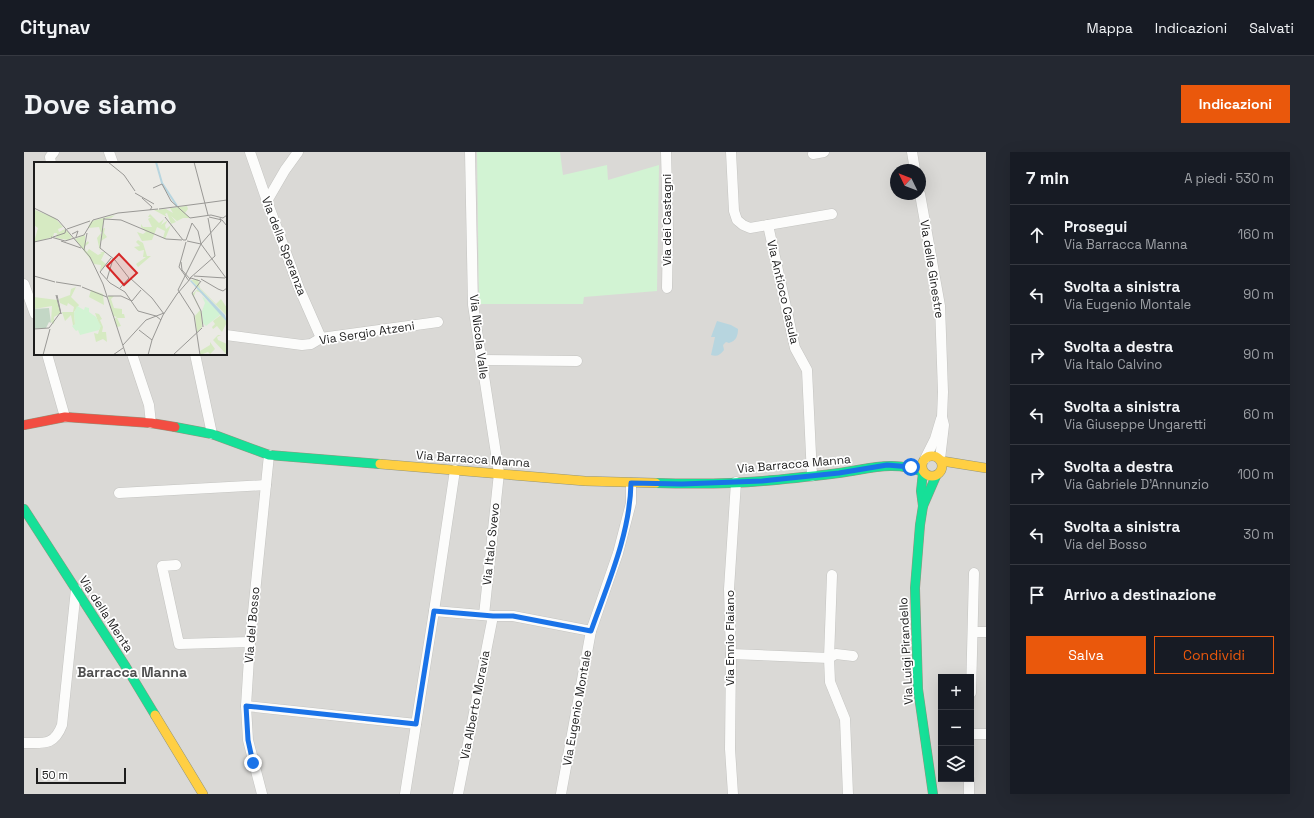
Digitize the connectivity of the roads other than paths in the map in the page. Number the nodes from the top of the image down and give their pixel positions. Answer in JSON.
{"nodes":[{"id":1,"x":54,"y":152,"type":"edge"},
{"id":2,"x":109,"y":152,"type":"edge"},
{"id":3,"x":250,"y":152,"type":"edge"},
{"id":4,"x":298,"y":152,"type":"edge"},
{"id":5,"x":470,"y":152,"type":"edge"},
{"id":6,"x":666,"y":152,"type":"edge"},
{"id":7,"x":732,"y":152,"type":"edge"},
{"id":8,"x":824,"y":152,"type":"edge"},
{"id":9,"x":912,"y":152,"type":"edge"},
{"id":10,"x":813,"y":154,"type":"dead end"},
{"id":11,"x":51,"y":162,"type":"edge"},
{"id":12,"x":113,"y":162,"type":"edge"},
{"id":13,"x":914,"y":164,"type":"edge"},
{"id":14,"x":921,"y":200,"type":"edge"},
{"id":15,"x":267,"y":201,"type":"junction"},
{"id":16,"x":832,"y":214,"type":"dead end"},
{"id":17,"x":768,"y":226,"type":"junction"},
{"id":18,"x":24,"y":284,"type":"edge"},
{"id":19,"x":667,"y":288,"type":"dead end"},
{"id":20,"x":34,"y":311,"type":"edge"},
{"id":21,"x":438,"y":322,"type":"dead end"},
{"id":22,"x":227,"y":335,"type":"edge"},
{"id":23,"x":321,"y":338,"type":"junction"},
{"id":24,"x":47,"y":355,"type":"edge"},
{"id":25,"x":132,"y":355,"type":"edge"},
{"id":26,"x":194,"y":355,"type":"edge"},
{"id":27,"x":480,"y":360,"type":"junction"},
{"id":28,"x":577,"y":361,"type":"dead end"},
{"id":29,"x":65,"y":417,"type":"junction"},
{"id":30,"x":942,"y":417,"type":"junction"},
{"id":31,"x":151,"y":423,"type":"junction"},
{"id":32,"x":24,"y":425,"type":"edge"},
{"id":33,"x":212,"y":434,"type":"junction"},
{"id":34,"x":268,"y":455,"type":"junction"},
{"id":35,"x":925,"y":458,"type":"junction"},
{"id":36,"x":941,"y":460,"type":"junction"},
{"id":37,"x":975,"y":467,"type":"junction"},
{"id":38,"x":986,"y":468,"type":"edge"},
{"id":39,"x":455,"y":470,"type":"junction"},
{"id":40,"x":924,"y":472,"type":"junction"},
{"id":41,"x":499,"y":473,"type":"junction"},
{"id":42,"x":938,"y":475,"type":"junction"},
{"id":43,"x":812,"y":476,"type":"junction"},
{"id":44,"x":736,"y":482,"type":"junction"},
{"id":45,"x":631,"y":483,"type":"junction"},
{"id":46,"x":266,"y":485,"type":"junction"},
{"id":47,"x":119,"y":492,"type":"dead end"},
{"id":48,"x":923,"y":506,"type":"junction"},
{"id":49,"x":24,"y":509,"type":"edge"},
{"id":50,"x":176,"y":565,"type":"dead end"},
{"id":51,"x":974,"y":573,"type":"dead end"},
{"id":52,"x":832,"y":575,"type":"dead end"},
{"id":53,"x":76,"y":589,"type":"junction"},
{"id":54,"x":434,"y":611,"type":"junction"},
{"id":55,"x":488,"y":616,"type":"junction"},
{"id":56,"x":591,"y":631,"type":"junction"},
{"id":57,"x":973,"y":632,"type":"junction"},
{"id":58,"x":986,"y":632,"type":"edge"},
{"id":59,"x":250,"y":642,"type":"junction"},
{"id":60,"x":731,"y":654,"type":"junction"},
{"id":61,"x":853,"y":656,"type":"dead end"},
{"id":62,"x":829,"y":658,"type":"junction"},
{"id":63,"x":972,"y":674,"type":"edge"},
{"id":64,"x":246,"y":706,"type":"junction"},
{"id":65,"x":416,"y":724,"type":"junction"},
{"id":66,"x":974,"y":734,"type":"edge"},
{"id":67,"x":986,"y":734,"type":"edge"},
{"id":68,"x":24,"y":743,"type":"edge"},
{"id":69,"x":969,"y":782,"type":"edge"},
{"id":70,"x":203,"y":794,"type":"edge"},
{"id":71,"x":262,"y":794,"type":"edge"},
{"id":72,"x":405,"y":794,"type":"edge"},
{"id":73,"x":458,"y":794,"type":"edge"},
{"id":74,"x":561,"y":794,"type":"edge"},
{"id":75,"x":733,"y":794,"type":"edge"},
{"id":76,"x":848,"y":794,"type":"edge"},
{"id":77,"x":933,"y":794,"type":"edge"},
{"id":78,"x":969,"y":794,"type":"edge"}],
"edges":[{"from":1,"to":11,"type":"street"},
{"from":2,"to":12,"type":"street"},
{"from":3,"to":15,"type":"street","name":"Via della Speranza"},
{"from":4,"to":15,"type":"street"},
{"from":5,"to":27,"type":"street","name":"Via Nicola Valle"},
{"from":6,"to":19,"type":"street","name":"Via dei Castagni"},
{"from":7,"to":17,"type":"street"},
{"from":8,"to":10,"type":"street"},
{"from":9,"to":13,"type":"street"},
{"from":14,"to":30,"type":"street","name":"Via delle Ginestre"},
{"from":15,"to":23,"type":"street","name":"Via della Speranza"},
{"from":16,"to":17,"type":"street"},
{"from":17,"to":43,"type":"street","name":"Via Antioco Casula"},
{"from":18,"to":20,"type":"street"},
{"from":21,"to":23,"type":"street","name":"Via Sergio Atzeni"},
{"from":22,"to":23,"type":"street","name":"Via Sergio Atzeni"},
{"from":24,"to":29,"type":"street"},
{"from":25,"to":31,"type":"street"},
{"from":26,"to":33,"type":"street"},
{"from":27,"to":28,"type":"street"},
{"from":27,"to":41,"type":"street","name":"Via Nicola Valle"},
{"from":29,"to":31,"type":"street","name":"Via Barracca Manna"},
{"from":29,"to":32,"type":"street","name":"Via Barracca Manna"},
{"from":30,"to":35,"type":"street","name":"Via delle Ginestre"},
{"from":30,"to":36,"type":"street","name":"Via delle Ginestre"},
{"from":31,"to":33,"type":"street","name":"Via Barracca Manna"},
{"from":33,"to":34,"type":"street","name":"Via Barracca Manna"},
{"from":34,"to":39,"type":"street","name":"Via Barracca Manna"},
{"from":34,"to":46,"type":"street","name":"Via del Bosso"},
{"from":35,"to":36,"type":"street"},
{"from":35,"to":40,"type":"street"},
{"from":36,"to":37,"type":"street"},
{"from":36,"to":42,"type":"street"},
{"from":37,"to":38,"type":"street"},
{"from":37,"to":42,"type":"street"},
{"from":39,"to":41,"type":"street","name":"Via Barracca Manna"},
{"from":39,"to":54,"type":"street"},
{"from":40,"to":42,"type":"street"},
{"from":40,"to":43,"type":"street","name":"Via Barracca Manna"},
{"from":40,"to":48,"type":"street","name":"Via Luigi Pirandello"},
{"from":41,"to":45,"type":"street","name":"Via Barracca Manna"},
{"from":41,"to":55,"type":"street","name":"Via Italo Svevo"},
{"from":42,"to":48,"type":"street","name":"Via Luigi Pirandello"},
{"from":43,"to":44,"type":"street","name":"Via Barracca Manna"},
{"from":44,"to":45,"type":"street","name":"Via Barracca Manna"},
{"from":44,"to":60,"type":"street","name":"Via Ennio Flaiano"},
{"from":45,"to":56,"type":"street","name":"Via Eugenio Montale"},
{"from":46,"to":47,"type":"street"},
{"from":46,"to":59,"type":"street","name":"Via del Bosso"},
{"from":48,"to":77,"type":"street","name":"Via Luigi Pirandello"},
{"from":49,"to":53,"type":"street","name":"Via della Menta"},
{"from":50,"to":59,"type":"street"},
{"from":51,"to":57,"type":"street"},
{"from":52,"to":62,"type":"street"},
{"from":53,"to":68,"type":"street"},
{"from":53,"to":70,"type":"street","name":"Via della Menta"},
{"from":54,"to":55,"type":"street"},
{"from":54,"to":65,"type":"street"},
{"from":55,"to":56,"type":"street"},
{"from":55,"to":73,"type":"street","name":"Via Alberto Moravia"},
{"from":56,"to":74,"type":"street","name":"Via Eugenio Montale"},
{"from":57,"to":58,"type":"street"},
{"from":57,"to":63,"type":"street"},
{"from":59,"to":64,"type":"street","name":"Via del Bosso"},
{"from":60,"to":62,"type":"street"},
{"from":60,"to":75,"type":"street","name":"Via Ennio Flaiano"},
{"from":61,"to":62,"type":"street"},
{"from":62,"to":76,"type":"street"},
{"from":64,"to":65,"type":"street"},
{"from":64,"to":71,"type":"street","name":"Via del Bosso"},
{"from":65,"to":72,"type":"street"},
{"from":66,"to":67,"type":"street"},
{"from":69,"to":78,"type":"street"}]}
